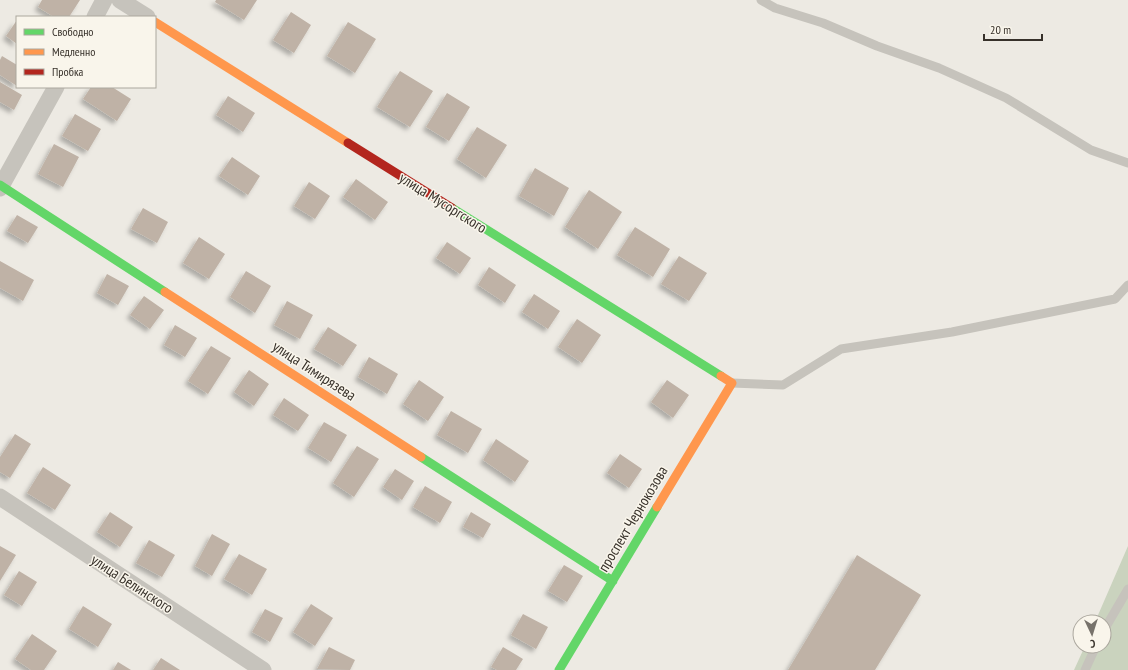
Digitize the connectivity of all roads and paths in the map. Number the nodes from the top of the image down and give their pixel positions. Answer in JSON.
{"nodes":[{"id":1,"x":104,"y":0,"type":"edge"},
{"id":2,"x":120,"y":0,"type":"edge"},
{"id":3,"x":761,"y":0,"type":"edge"},
{"id":4,"x":96,"y":16,"type":"edge"},
{"id":5,"x":145,"y":16,"type":"edge"},
{"id":6,"x":156,"y":23,"type":"edge"},
{"id":7,"x":55,"y":88,"type":"edge"},
{"id":8,"x":1128,"y":163,"type":"edge"},
{"id":9,"x":0,"y":186,"type":"edge"},
{"id":10,"x":1128,"y":285,"type":"edge"},
{"id":11,"x":732,"y":383,"type":"junction"},
{"id":12,"x":0,"y":497,"type":"edge"},
{"id":13,"x":613,"y":581,"type":"junction"},
{"id":14,"x":1128,"y":589,"type":"edge"},
{"id":15,"x":1112,"y":616,"type":"edge"},
{"id":16,"x":1092,"y":654,"type":"edge"},
{"id":17,"x":263,"y":670,"type":"edge"},
{"id":18,"x":559,"y":670,"type":"edge"},
{"id":19,"x":1085,"y":670,"type":"edge"}],
"edges":[{"from":1,"to":4,"type":"street"},
{"from":2,"to":5,"type":"street"},
{"from":3,"to":8,"type":"lane"},
{"from":6,"to":11,"type":"street","name":"улица Мусоргского"},
{"from":7,"to":9,"type":"street"},
{"from":9,"to":13,"type":"street","name":"улица Тимирязева"},
{"from":10,"to":11,"type":"lane"},
{"from":11,"to":13,"type":"street","name":"проспект Чернокозова"},
{"from":12,"to":17,"type":"street","name":"улица Белинского"},
{"from":13,"to":18,"type":"street","name":"проспект Чернокозова"},
{"from":14,"to":15,"type":"lane"},
{"from":16,"to":19,"type":"lane"}]}
